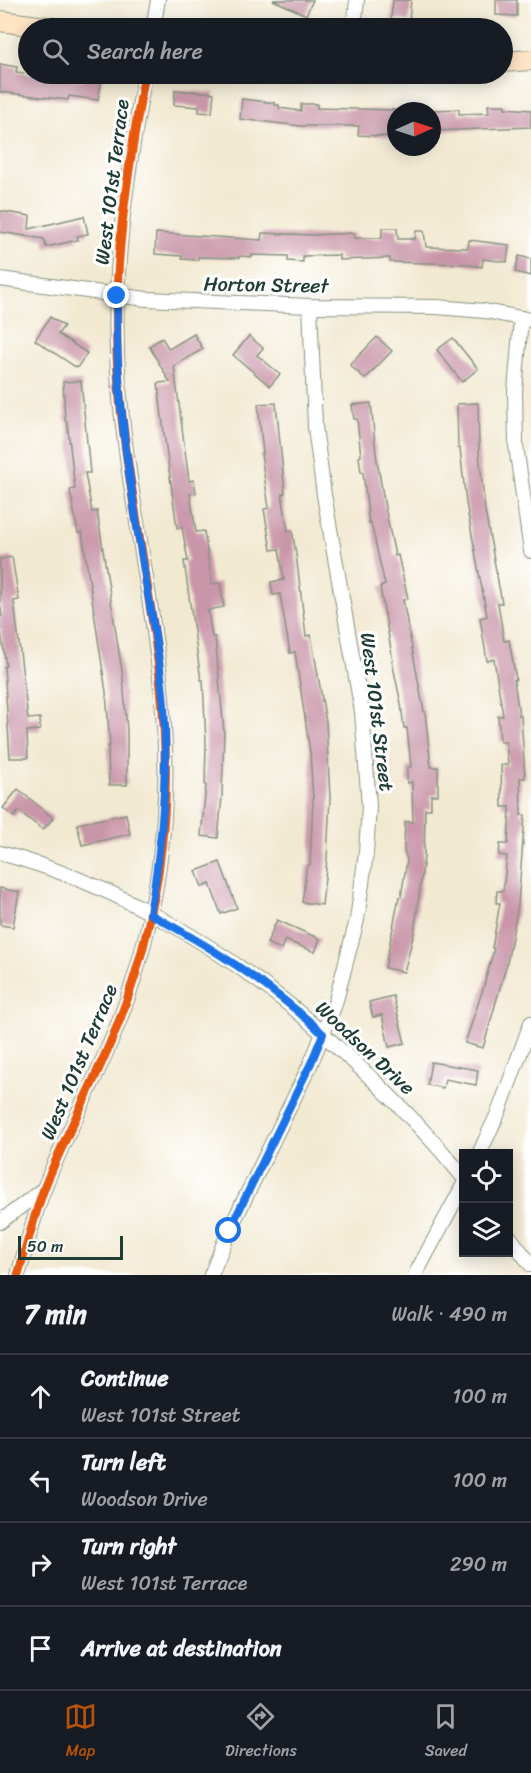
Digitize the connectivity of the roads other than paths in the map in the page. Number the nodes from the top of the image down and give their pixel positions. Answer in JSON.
{"nodes":[{"id":1,"x":158,"y":0,"type":"edge"},
{"id":2,"x":357,"y":0,"type":"edge"},
{"id":3,"x":155,"y":18,"type":"edge"},
{"id":4,"x":355,"y":18,"type":"edge"},
{"id":5,"x":0,"y":21,"type":"edge"},
{"id":6,"x":18,"y":23,"type":"edge"},
{"id":7,"x":531,"y":60,"type":"edge"},
{"id":8,"x":513,"y":61,"type":"edge"},
{"id":9,"x":143,"y":84,"type":"edge"},
{"id":10,"x":0,"y":279,"type":"edge"},
{"id":11,"x":117,"y":296,"type":"junction"},
{"id":12,"x":310,"y":306,"type":"junction"},
{"id":13,"x":526,"y":319,"type":"edge"},
{"id":14,"x":531,"y":551,"type":"edge"},
{"id":15,"x":0,"y":853,"type":"edge"},
{"id":16,"x":150,"y":914,"type":"junction"},
{"id":17,"x":531,"y":1023,"type":"edge"},
{"id":18,"x":323,"y":1034,"type":"junction"},
{"id":19,"x":481,"y":1149,"type":"edge"},
{"id":20,"x":459,"y":1172,"type":"edge"},
{"id":21,"x":45,"y":1188,"type":"junction"},
{"id":22,"x":459,"y":1193,"type":"edge"},
{"id":23,"x":0,"y":1222,"type":"edge"},
{"id":24,"x":513,"y":1242,"type":"edge"},
{"id":25,"x":531,"y":1265,"type":"edge"},
{"id":26,"x":18,"y":1275,"type":"edge"},
{"id":27,"x":211,"y":1275,"type":"edge"},
{"id":28,"x":415,"y":1275,"type":"edge"}],
"edges":[{"from":1,"to":3,"type":"street"},
{"from":2,"to":4,"type":"street"},
{"from":5,"to":6,"type":"street"},
{"from":7,"to":8,"type":"street"},
{"from":9,"to":11,"type":"street","name":"West 101st Terrace"},
{"from":10,"to":11,"type":"street","name":"Horton Street"},
{"from":11,"to":12,"type":"street","name":"Horton Street"},
{"from":11,"to":16,"type":"street","name":"West 101st Terrace"},
{"from":12,"to":13,"type":"street","name":"Horton Street"},
{"from":12,"to":18,"type":"street","name":"West 101st Street"},
{"from":13,"to":14,"type":"street"},
{"from":15,"to":16,"type":"street","name":"Woodson Drive"},
{"from":16,"to":18,"type":"street","name":"Woodson Drive"},
{"from":16,"to":21,"type":"street","name":"West 101st Terrace"},
{"from":17,"to":19,"type":"street"},
{"from":18,"to":20,"type":"street","name":"Woodson Drive"},
{"from":18,"to":27,"type":"street","name":"West 101st Street"},
{"from":21,"to":23,"type":"street"},
{"from":21,"to":26,"type":"street","name":"West 101st Terrace"},
{"from":22,"to":28,"type":"street"},
{"from":24,"to":25,"type":"street"}]}
